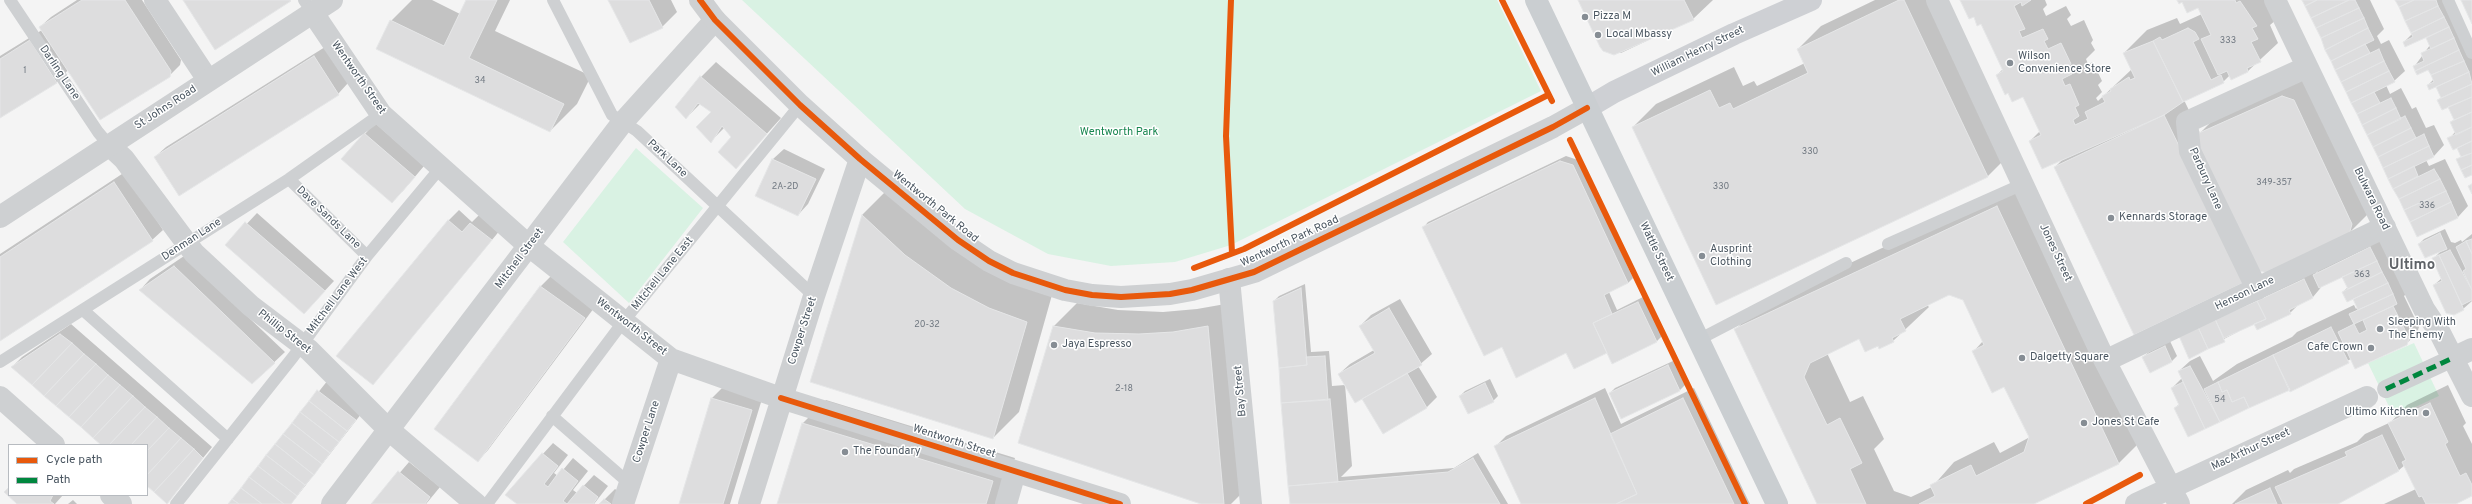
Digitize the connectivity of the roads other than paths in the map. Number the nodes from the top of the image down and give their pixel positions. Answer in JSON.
{"nodes":[{"id":1,"x":10,"y":0,"type":"edge"},
{"id":2,"x":155,"y":0,"type":"edge"},
{"id":3,"x":332,"y":0,"type":"edge"},
{"id":4,"x":553,"y":0,"type":"edge"},
{"id":5,"x":700,"y":0,"type":"edge"},
{"id":6,"x":1536,"y":0,"type":"edge"},
{"id":7,"x":1811,"y":0,"type":"edge"},
{"id":8,"x":1937,"y":0,"type":"edge"},
{"id":9,"x":2275,"y":0,"type":"edge"},
{"id":10,"x":2448,"y":0,"type":"edge"},
{"id":11,"x":308,"y":6,"type":"edge"},
{"id":12,"x":714,"y":20,"type":"junction"},
{"id":13,"x":2472,"y":53,"type":"edge"},
{"id":14,"x":2307,"y":67,"type":"junction"},
{"id":15,"x":208,"y":80,"type":"junction"},
{"id":16,"x":800,"y":105,"type":"junction"},
{"id":17,"x":1587,"y":108,"type":"junction"},
{"id":18,"x":381,"y":114,"type":"junction"},
{"id":19,"x":622,"y":123,"type":"junction"},
{"id":20,"x":109,"y":145,"type":"junction"},
{"id":21,"x":860,"y":160,"type":"junction"},
{"id":22,"x":442,"y":166,"type":"junction"},
{"id":23,"x":289,"y":179,"type":"junction"},
{"id":24,"x":2023,"y":184,"type":"junction"},
{"id":25,"x":718,"y":207,"type":"junction"},
{"id":26,"x":2,"y":211,"type":"edge"},
{"id":27,"x":2385,"y":227,"type":"junction"},
{"id":28,"x":186,"y":244,"type":"junction"},
{"id":29,"x":1888,"y":244,"type":"dead end"},
{"id":30,"x":530,"y":246,"type":"junction"},
{"id":31,"x":367,"y":256,"type":"junction"},
{"id":32,"x":1846,"y":263,"type":"dead end"},
{"id":33,"x":1229,"y":279,"type":"junction"},
{"id":34,"x":2257,"y":289,"type":"junction"},
{"id":35,"x":814,"y":296,"type":"junction"},
{"id":36,"x":83,"y":310,"type":"junction"},
{"id":37,"x":623,"y":322,"type":"junction"},
{"id":38,"x":1698,"y":340,"type":"junction"},
{"id":39,"x":302,"y":345,"type":"junction"},
{"id":40,"x":2472,"y":349,"type":"edge"},
{"id":41,"x":2452,"y":358,"type":"junction"},
{"id":42,"x":671,"y":359,"type":"junction"},
{"id":43,"x":2105,"y":361,"type":"junction"},
{"id":44,"x":0,"y":362,"type":"edge"},
{"id":45,"x":2377,"y":393,"type":"joint"},
{"id":46,"x":2472,"y":396,"type":"edge"},
{"id":47,"x":0,"y":397,"type":"edge"},
{"id":48,"x":781,"y":398,"type":"junction"},
{"id":49,"x":552,"y":416,"type":"junction"},
{"id":50,"x":389,"y":430,"type":"junction"},
{"id":51,"x":228,"y":439,"type":"junction"},
{"id":52,"x":53,"y":444,"type":"edge"},
{"id":53,"x":1016,"y":472,"type":"junction"},
{"id":54,"x":630,"y":484,"type":"junction"},
{"id":55,"x":2175,"y":495,"type":"edge"},
{"id":56,"x":112,"y":496,"type":"edge"},
{"id":57,"x":121,"y":504,"type":"edge"},
{"id":58,"x":176,"y":504,"type":"edge"},
{"id":59,"x":332,"y":504,"type":"edge"},
{"id":60,"x":476,"y":504,"type":"edge"},
{"id":61,"x":487,"y":504,"type":"edge"},
{"id":62,"x":623,"y":504,"type":"edge"},
{"id":63,"x":749,"y":504,"type":"edge"},
{"id":64,"x":1006,"y":504,"type":"edge"},
{"id":65,"x":1120,"y":504,"type":"edge"},
{"id":66,"x":1251,"y":504,"type":"edge"},
{"id":67,"x":1777,"y":504,"type":"edge"},
{"id":68,"x":2136,"y":504,"type":"edge"}],
"edges":[{"from":1,"to":20,"type":"lane","name":"Darling Lane"},
{"from":2,"to":15,"type":"street"},
{"from":3,"to":11,"type":"street","name":"St Johns Road"},
{"from":4,"to":19,"type":"lane","name":"Park Lane"},
{"from":5,"to":12,"type":"street","name":"Wentworth Park Road"},
{"from":6,"to":17,"type":"main road","name":"Wattle Street"},
{"from":7,"to":17,"type":"main road","name":"William Henry Street"},
{"from":8,"to":24,"type":"street","name":"Jones Street"},
{"from":9,"to":14,"type":"street","name":"Bulwara Road"},
{"from":10,"to":13,"type":"lane"},
{"from":11,"to":15,"type":"street","name":"St Johns Road"},
{"from":11,"to":18,"type":"street","name":"Wentworth Street"},
{"from":12,"to":16,"type":"street","name":"Wentworth Park Road"},
{"from":12,"to":19,"type":"street","name":"Mitchell Street"},
{"from":14,"to":27,"type":"street","name":"Bulwara Road"},
{"from":14,"to":34,"type":"street","name":"Parbury Lane"},
{"from":15,"to":20,"type":"street","name":"St Johns Road"},
{"from":16,"to":21,"type":"street","name":"Wentworth Park Road"},
{"from":16,"to":25,"type":"lane","name":"Mitchell Lane East"},
{"from":17,"to":33,"type":"street","name":"Wentworth Park Road"},
{"from":17,"to":38,"type":"main road","name":"Wattle Street"},
{"from":18,"to":22,"type":"street","name":"Wentworth Street"},
{"from":18,"to":23,"type":"lane","name":"Denman Lane"},
{"from":19,"to":25,"type":"lane","name":"Park Lane"},
{"from":19,"to":30,"type":"street","name":"Mitchell Street"},
{"from":20,"to":26,"type":"street","name":"St Johns Road"},
{"from":20,"to":28,"type":"street","name":"Phillip Street"},
{"from":21,"to":33,"type":"street","name":"Wentworth Park Road"},
{"from":21,"to":35,"type":"street","name":"Cowper Street"},
{"from":22,"to":30,"type":"street","name":"Wentworth Street"},
{"from":22,"to":31,"type":"lane","name":"Mitchell Lane West"},
{"from":23,"to":28,"type":"lane","name":"Denman Lane"},
{"from":23,"to":31,"type":"lane","name":"Dave Sands Lane"},
{"from":24,"to":29,"type":"lane"},
{"from":24,"to":43,"type":"street","name":"Jones Street"},
{"from":25,"to":35,"type":"lane","name":"Park Lane"},
{"from":25,"to":37,"type":"lane","name":"Mitchell Lane East"},
{"from":27,"to":34,"type":"street","name":"Henson Lane"},
{"from":27,"to":41,"type":"street","name":"Bulwara Road"},
{"from":28,"to":36,"type":"lane","name":"Denman Lane"},
{"from":28,"to":39,"type":"street","name":"Phillip Street"},
{"from":30,"to":37,"type":"street","name":"Wentworth Street"},
{"from":30,"to":50,"type":"street","name":"Mitchell Street"},
{"from":31,"to":39,"type":"lane","name":"Mitchell Lane West"},
{"from":32,"to":38,"type":"lane"},
{"from":33,"to":66,"type":"street","name":"Bay Street"},
{"from":34,"to":43,"type":"street","name":"Henson Lane"},
{"from":35,"to":48,"type":"street","name":"Cowper Street"},
{"from":36,"to":44,"type":"lane","name":"Denman Lane"},
{"from":36,"to":51,"type":"lane"},
{"from":37,"to":42,"type":"street","name":"Wentworth Street"},
{"from":37,"to":49,"type":"lane","name":"Mitchell Lane East"},
{"from":38,"to":67,"type":"main road","name":"Wattle Street"},
{"from":39,"to":50,"type":"street","name":"Phillip Street"},
{"from":39,"to":51,"type":"lane","name":"Mitchell Lane West"},
{"from":40,"to":41,"type":"street","name":"MacArthur Street"},
{"from":41,"to":45,"type":"street","name":"MacArthur Street"},
{"from":41,"to":46,"type":"street","name":"Bulwara Road"},
{"from":42,"to":48,"type":"street","name":"Wentworth Street"},
{"from":42,"to":54,"type":"street","name":"Cowper Lane"},
{"from":43,"to":55,"type":"street","name":"Jones Street"},
{"from":45,"to":55,"type":"street","name":"MacArthur Street"},
{"from":47,"to":52,"type":"street"},
{"from":48,"to":53,"type":"street","name":"Wentworth Street"},
{"from":48,"to":63,"type":"street","name":"Cowper Street"},
{"from":49,"to":54,"type":"lane"},
{"from":49,"to":61,"type":"lane","name":"Mitchell Lane East"},
{"from":50,"to":59,"type":"street","name":"Mitchell Street"},
{"from":50,"to":60,"type":"street","name":"Phillip Street"},
{"from":51,"to":58,"type":"lane","name":"Mitchell Lane West"},
{"from":53,"to":64,"type":"street"},
{"from":53,"to":65,"type":"street","name":"Wentworth Street"},
{"from":54,"to":62,"type":"street","name":"Cowper Lane"},
{"from":55,"to":68,"type":"street","name":"MacArthur Street"},
{"from":56,"to":57,"type":"street"}]}
